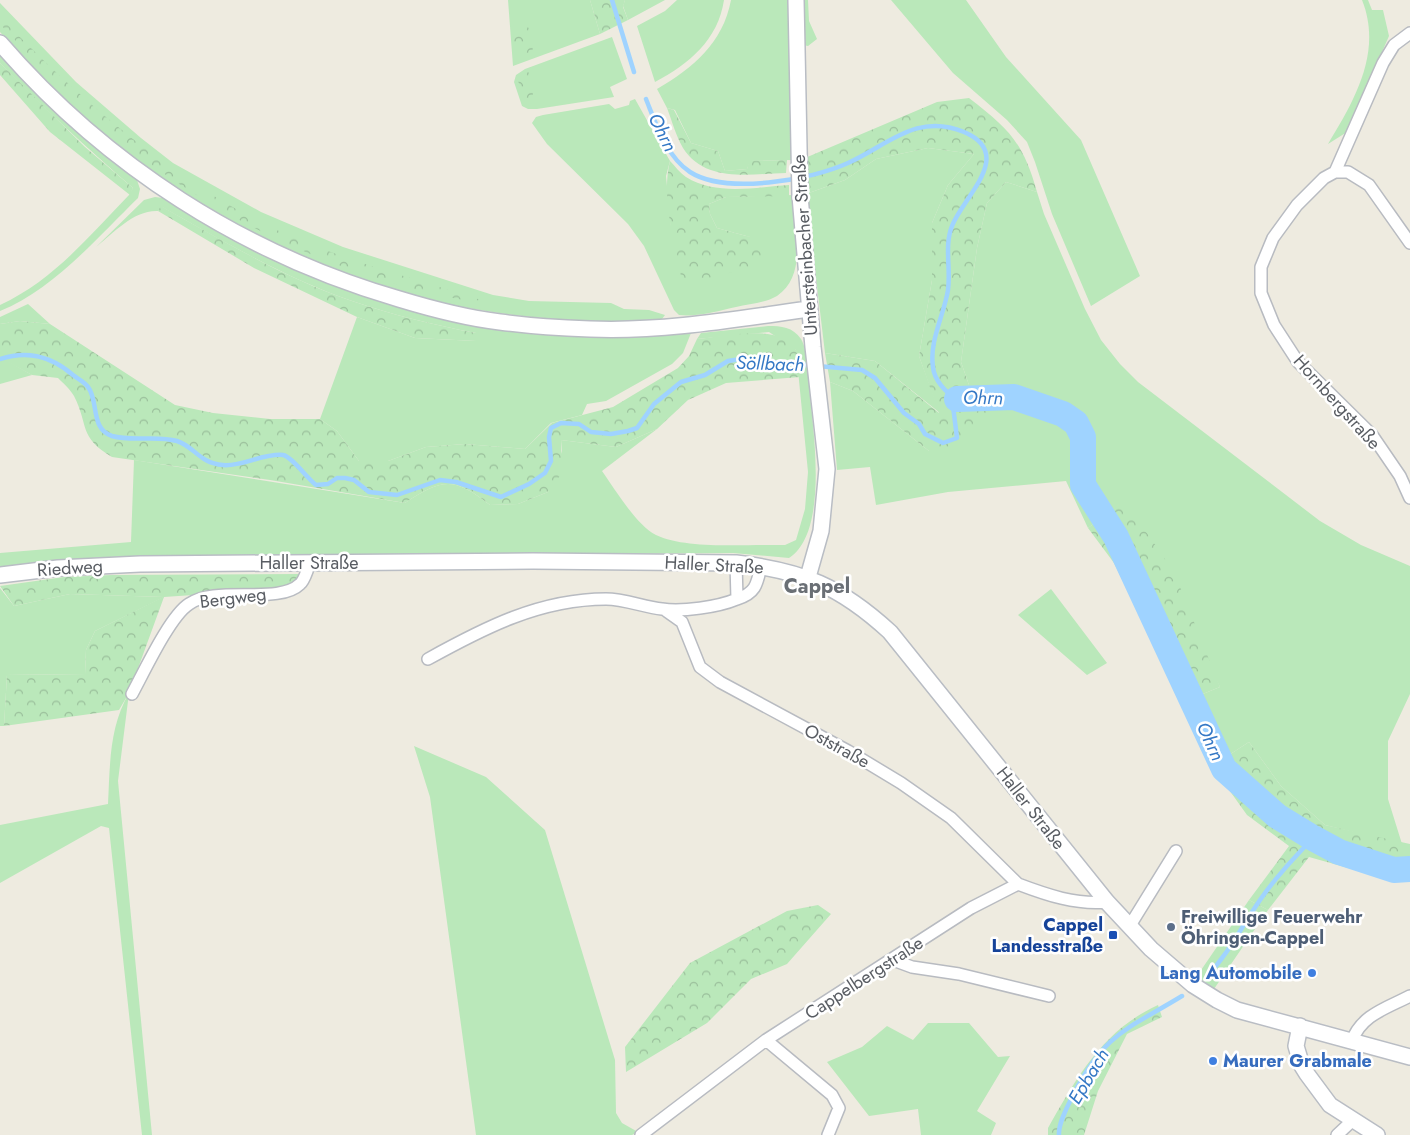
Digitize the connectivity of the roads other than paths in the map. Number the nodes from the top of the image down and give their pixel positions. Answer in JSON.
{"nodes":[{"id":1,"x":796,"y":0,"type":"edge"},
{"id":2,"x":1410,"y":33,"type":"edge"},
{"id":3,"x":0,"y":43,"type":"edge"},
{"id":4,"x":1335,"y":172,"type":"junction"},
{"id":5,"x":1410,"y":243,"type":"edge"},
{"id":6,"x":809,"y":309,"type":"junction"},
{"id":7,"x":1410,"y":498,"type":"edge"},
{"id":8,"x":736,"y":563,"type":"junction"},
{"id":9,"x":140,"y":564,"type":"joint"},
{"id":10,"x":310,"y":564,"type":"junction"},
{"id":11,"x":762,"y":566,"type":"junction"},
{"id":12,"x":0,"y":575,"type":"edge"},
{"id":13,"x":808,"y":577,"type":"junction"},
{"id":14,"x":736,"y":599,"type":"junction"},
{"id":15,"x":665,"y":610,"type":"junction"},
{"id":16,"x":428,"y":659,"type":"dead end"},
{"id":17,"x":132,"y":694,"type":"dead end"},
{"id":18,"x":1176,"y":851,"type":"dead end"},
{"id":19,"x":1018,"y":884,"type":"junction"},
{"id":20,"x":1107,"y":902,"type":"junction"},
{"id":21,"x":1129,"y":926,"type":"junction"},
{"id":22,"x":893,"y":960,"type":"junction"},
{"id":23,"x":1049,"y":996,"type":"dead end"},
{"id":24,"x":1410,"y":996,"type":"edge"},
{"id":25,"x":1300,"y":1026,"type":"junction"},
{"id":26,"x":766,"y":1040,"type":"junction"},
{"id":27,"x":1352,"y":1041,"type":"junction"},
{"id":28,"x":1410,"y":1057,"type":"edge"},
{"id":29,"x":1353,"y":1120,"type":"junction"},
{"id":30,"x":642,"y":1135,"type":"edge"},
{"id":31,"x":828,"y":1135,"type":"edge"},
{"id":32,"x":1337,"y":1135,"type":"edge"},
{"id":33,"x":1377,"y":1135,"type":"edge"}],
"edges":[{"from":1,"to":6,"type":"main road","name":"Untersteinbacher Straße"},
{"from":2,"to":4,"type":"street"},
{"from":3,"to":6,"type":"main road"},
{"from":4,"to":5,"type":"street"},
{"from":4,"to":7,"type":"street","name":"Hornbergstraße"},
{"from":6,"to":13,"type":"main road","name":"Untersteinbacher Straße"},
{"from":8,"to":10,"type":"main road","name":"Haller Straße"},
{"from":8,"to":11,"type":"main road","name":"Haller Straße"},
{"from":8,"to":14,"type":"street"},
{"from":9,"to":10,"type":"main road","name":"Haller Straße"},
{"from":9,"to":12,"type":"main road","name":"Riedweg"},
{"from":10,"to":17,"type":"street","name":"Bergweg"},
{"from":11,"to":13,"type":"main road","name":"Haller Straße"},
{"from":11,"to":14,"type":"street","name":"Oststraße"},
{"from":13,"to":20,"type":"main road","name":"Haller Straße"},
{"from":14,"to":15,"type":"street","name":"Oststraße"},
{"from":15,"to":16,"type":"street","name":"Oststraße"},
{"from":15,"to":19,"type":"street","name":"Oststraße"},
{"from":18,"to":21,"type":"street"},
{"from":19,"to":20,"type":"street"},
{"from":19,"to":22,"type":"street","name":"Cappelbergstraße"},
{"from":20,"to":21,"type":"main road","name":"Haller Straße"},
{"from":21,"to":25,"type":"main road","name":"Haller Straße"},
{"from":22,"to":23,"type":"street"},
{"from":22,"to":26,"type":"street","name":"Cappelbergstraße"},
{"from":24,"to":27,"type":"street"},
{"from":25,"to":27,"type":"main road","name":"Haller Straße"},
{"from":25,"to":29,"type":"main road"},
{"from":26,"to":30,"type":"street","name":"Cappelbergstraße"},
{"from":26,"to":31,"type":"street"},
{"from":27,"to":28,"type":"main road","name":"Haller Straße"},
{"from":29,"to":32,"type":"street"},
{"from":29,"to":33,"type":"main road"}]}
